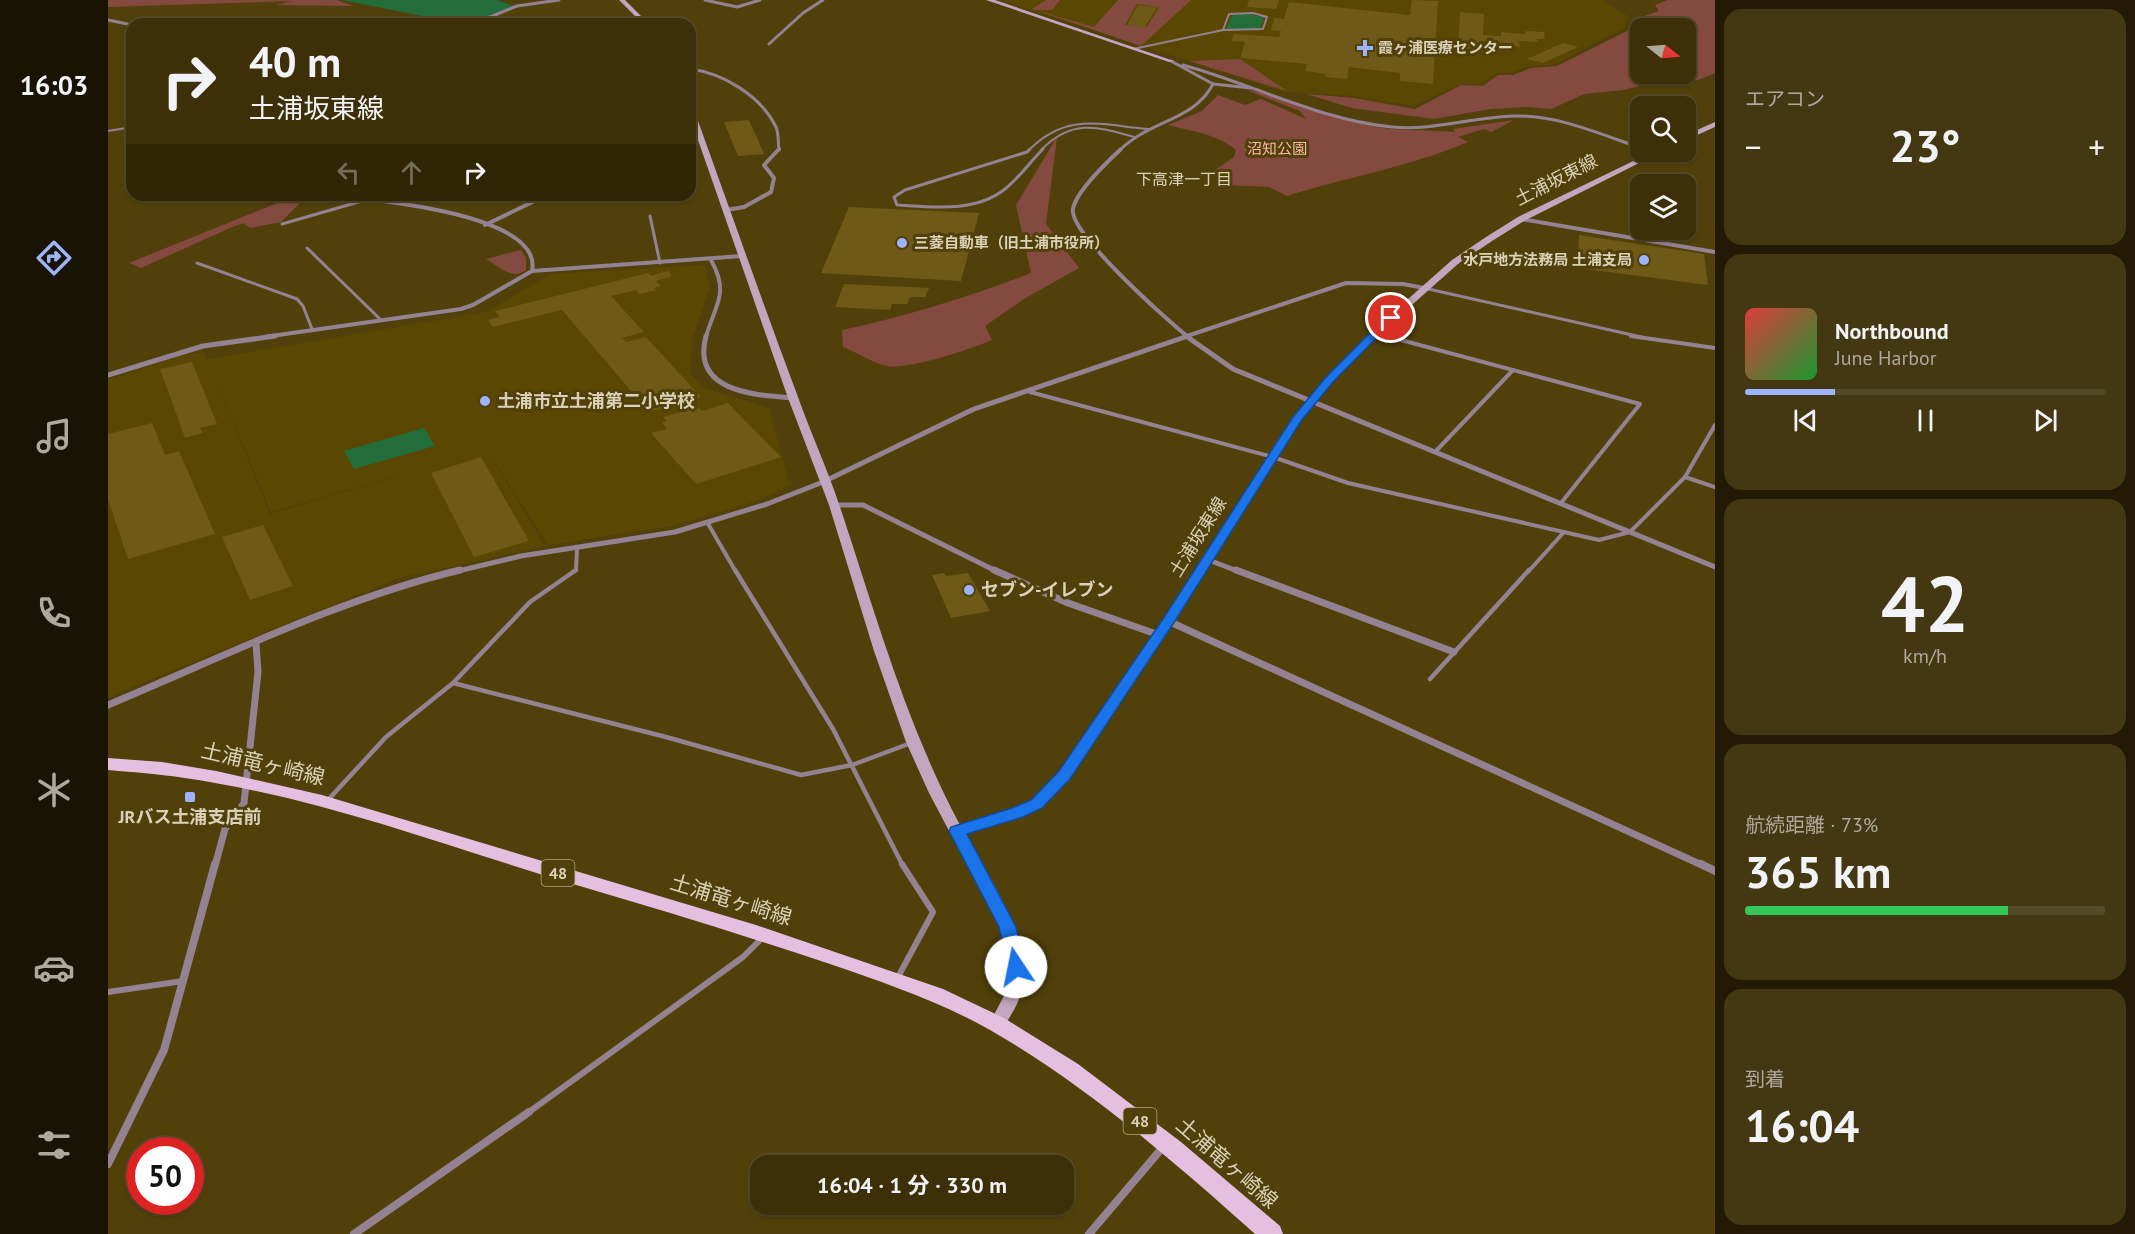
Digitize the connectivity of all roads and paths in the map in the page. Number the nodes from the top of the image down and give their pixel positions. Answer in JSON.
{"nodes":[{"id":1,"x":559,"y":0,"type":"edge"},
{"id":2,"x":622,"y":0,"type":"edge"},
{"id":3,"x":705,"y":0,"type":"edge"},
{"id":4,"x":760,"y":0,"type":"edge"},
{"id":5,"x":823,"y":0,"type":"edge"},
{"id":6,"x":989,"y":0,"type":"edge"},
{"id":7,"x":488,"y":17,"type":"edge"},
{"id":8,"x":640,"y":18,"type":"edge"},
{"id":9,"x":108,"y":20,"type":"edge"},
{"id":10,"x":126,"y":24,"type":"edge"},
{"id":11,"x":1223,"y":30,"type":"junction"},
{"id":12,"x":769,"y":44,"type":"dead end"},
{"id":13,"x":1133,"y":49,"type":"junction"},
{"id":14,"x":1171,"y":61,"type":"junction"},
{"id":15,"x":696,"y":69,"type":"edge"},
{"id":16,"x":1213,"y":84,"type":"junction"},
{"id":17,"x":1258,"y":88,"type":"junction"},
{"id":18,"x":696,"y":124,"type":"edge"},
{"id":19,"x":1715,"y":124,"type":"edge"},
{"id":20,"x":126,"y":128,"type":"edge"},
{"id":21,"x":1149,"y":129,"type":"junction"},
{"id":22,"x":108,"y":132,"type":"edge"},
{"id":23,"x":1696,"y":133,"type":"edge"},
{"id":24,"x":1134,"y":137,"type":"junction"},
{"id":25,"x":1630,"y":145,"type":"edge"},
{"id":26,"x":1635,"y":162,"type":"edge"},
{"id":27,"x":363,"y":201,"type":"edge"},
{"id":28,"x":383,"y":201,"type":"edge"},
{"id":29,"x":534,"y":201,"type":"edge"},
{"id":30,"x":726,"y":210,"type":"junction"},
{"id":31,"x":650,"y":216,"type":"dead end"},
{"id":32,"x":1521,"y":219,"type":"junction"},
{"id":33,"x":282,"y":224,"type":"dead end"},
{"id":34,"x":485,"y":225,"type":"junction"},
{"id":35,"x":307,"y":248,"type":"dead end"},
{"id":36,"x":1715,"y":252,"type":"edge"},
{"id":37,"x":742,"y":256,"type":"junction"},
{"id":38,"x":711,"y":260,"type":"junction"},
{"id":39,"x":197,"y":263,"type":"dead end"},
{"id":40,"x":660,"y":263,"type":"junction"},
{"id":41,"x":532,"y":271,"type":"junction"},
{"id":42,"x":1424,"y":288,"type":"junction"},
{"id":43,"x":380,"y":319,"type":"junction"},
{"id":44,"x":312,"y":329,"type":"junction"},
{"id":45,"x":1375,"y":333,"type":"junction"},
{"id":46,"x":1186,"y":336,"type":"junction"},
{"id":47,"x":1715,"y":348,"type":"edge"},
{"id":48,"x":1513,"y":370,"type":"junction"},
{"id":49,"x":108,"y":375,"type":"edge"},
{"id":50,"x":1030,"y":392,"type":"junction"},
{"id":51,"x":793,"y":398,"type":"junction"},
{"id":52,"x":1311,"y":400,"type":"junction"},
{"id":53,"x":1715,"y":425,"type":"edge"},
{"id":54,"x":1436,"y":451,"type":"junction"},
{"id":55,"x":1273,"y":457,"type":"junction"},
{"id":56,"x":1684,"y":477,"type":"junction"},
{"id":57,"x":824,"y":482,"type":"junction"},
{"id":58,"x":1715,"y":487,"type":"edge"},
{"id":59,"x":1562,"y":503,"type":"junction"},
{"id":60,"x":834,"y":505,"type":"junction"},
{"id":61,"x":708,"y":522,"type":"junction"},
{"id":62,"x":1564,"y":532,"type":"junction"},
{"id":63,"x":1630,"y":532,"type":"junction"},
{"id":64,"x":577,"y":547,"type":"junction"},
{"id":65,"x":1206,"y":559,"type":"junction"},
{"id":66,"x":1715,"y":567,"type":"edge"},
{"id":67,"x":1168,"y":621,"type":"junction"},
{"id":68,"x":1159,"y":635,"type":"junction"},
{"id":69,"x":256,"y":644,"type":"junction"},
{"id":70,"x":1454,"y":652,"type":"junction"},
{"id":71,"x":1430,"y":679,"type":"dead end"},
{"id":72,"x":453,"y":683,"type":"junction"},
{"id":73,"x":108,"y":705,"type":"edge"},
{"id":74,"x":913,"y":742,"type":"junction"},
{"id":75,"x":108,"y":764,"type":"edge"},
{"id":76,"x":852,"y":765,"type":"junction"},
{"id":77,"x":244,"y":784,"type":"junction"},
{"id":78,"x":325,"y":803,"type":"junction"},
{"id":79,"x":957,"y":831,"type":"junction"},
{"id":80,"x":1715,"y":871,"type":"edge"},
{"id":81,"x":766,"y":934,"type":"junction"},
{"id":82,"x":897,"y":979,"type":"junction"},
{"id":83,"x":183,"y":981,"type":"junction"},
{"id":84,"x":108,"y":992,"type":"edge"},
{"id":85,"x":997,"y":1024,"type":"junction"},
{"id":86,"x":529,"y":1112,"type":"joint"},
{"id":87,"x":1168,"y":1142,"type":"junction"},
{"id":88,"x":108,"y":1164,"type":"edge"},
{"id":89,"x":354,"y":1234,"type":"edge"},
{"id":90,"x":1089,"y":1234,"type":"edge"},
{"id":91,"x":1272,"y":1234,"type":"edge"}],
"edges":[{"from":1,"to":7,"type":"street"},
{"from":2,"to":8,"type":"street"},
{"from":3,"to":4,"type":"street"},
{"from":5,"to":12,"type":"street"},
{"from":6,"to":13,"type":"street"},
{"from":9,"to":10,"type":"street"},
{"from":11,"to":11,"type":"lane"},
{"from":11,"to":13,"type":"lane"},
{"from":13,"to":14,"type":"street"},
{"from":14,"to":16,"type":"street"},
{"from":14,"to":17,"type":"street"},
{"from":15,"to":30,"type":"street"},
{"from":16,"to":17,"type":"street"},
{"from":16,"to":21,"type":"street"},
{"from":17,"to":25,"type":"street"},
{"from":18,"to":30,"type":"street"},
{"from":19,"to":23,"type":"street"},
{"from":20,"to":22,"type":"lane"},
{"from":21,"to":24,"type":"street"},
{"from":21,"to":24,"type":"lane"},
{"from":24,"to":46,"type":"street"},
{"from":26,"to":32,"type":"street","name":"土浦坂東線"},
{"from":27,"to":33,"type":"lane"},
{"from":28,"to":34,"type":"street"},
{"from":29,"to":34,"type":"street"},
{"from":30,"to":37,"type":"street"},
{"from":31,"to":40,"type":"lane"},
{"from":32,"to":36,"type":"street"},
{"from":32,"to":42,"type":"street","name":"土浦坂東線"},
{"from":34,"to":41,"type":"street"},
{"from":35,"to":43,"type":"lane"},
{"from":37,"to":38,"type":"street"},
{"from":37,"to":51,"type":"street"},
{"from":38,"to":40,"type":"street"},
{"from":38,"to":51,"type":"street"},
{"from":39,"to":44,"type":"lane"},
{"from":40,"to":41,"type":"street"},
{"from":41,"to":43,"type":"street"},
{"from":42,"to":45,"type":"street","name":"土浦坂東線"},
{"from":42,"to":46,"type":"street"},
{"from":42,"to":47,"type":"lane"},
{"from":43,"to":44,"type":"street"},
{"from":44,"to":49,"type":"street"},
{"from":45,"to":48,"type":"lane"},
{"from":45,"to":52,"type":"street","name":"土浦坂東線"},
{"from":46,"to":50,"type":"street"},
{"from":46,"to":52,"type":"street"},
{"from":48,"to":54,"type":"lane"},
{"from":48,"to":59,"type":"lane"},
{"from":50,"to":55,"type":"lane"},
{"from":50,"to":57,"type":"street"},
{"from":51,"to":57,"type":"street"},
{"from":52,"to":54,"type":"street"},
{"from":52,"to":55,"type":"street","name":"土浦坂東線"},
{"from":53,"to":56,"type":"lane"},
{"from":54,"to":59,"type":"street"},
{"from":55,"to":62,"type":"lane"},
{"from":55,"to":65,"type":"street","name":"土浦坂東線"},
{"from":56,"to":58,"type":"lane"},
{"from":56,"to":63,"type":"lane"},
{"from":57,"to":60,"type":"street"},
{"from":57,"to":61,"type":"street"},
{"from":59,"to":63,"type":"street"},
{"from":60,"to":68,"type":"street"},
{"from":60,"to":74,"type":"street"},
{"from":61,"to":64,"type":"street"},
{"from":61,"to":76,"type":"lane"},
{"from":62,"to":63,"type":"lane"},
{"from":62,"to":70,"type":"lane"},
{"from":63,"to":66,"type":"street"},
{"from":64,"to":69,"type":"street"},
{"from":64,"to":72,"type":"lane"},
{"from":65,"to":67,"type":"street","name":"土浦坂東線"},
{"from":65,"to":70,"type":"street"},
{"from":67,"to":68,"type":"street","name":"土浦坂東線"},
{"from":67,"to":80,"type":"street"},
{"from":68,"to":79,"type":"street","name":"土浦坂東線"},
{"from":69,"to":73,"type":"street"},
{"from":69,"to":77,"type":"street"},
{"from":70,"to":71,"type":"lane"},
{"from":72,"to":76,"type":"lane"},
{"from":72,"to":78,"type":"lane"},
{"from":74,"to":76,"type":"lane"},
{"from":74,"to":79,"type":"street"},
{"from":75,"to":77,"type":"main road","name":"土浦竜ヶ崎線","number":"48"},
{"from":76,"to":82,"type":"lane"},
{"from":77,"to":78,"type":"main road","name":"土浦竜ヶ崎線","number":"48"},
{"from":77,"to":83,"type":"street"},
{"from":78,"to":81,"type":"main road","name":"土浦竜ヶ崎線","number":"48"},
{"from":79,"to":85,"type":"street"},
{"from":81,"to":82,"type":"main road","name":"土浦竜ヶ崎線","number":"48"},
{"from":81,"to":86,"type":"lane"},
{"from":82,"to":85,"type":"main road","name":"土浦竜ヶ崎線","number":"48"},
{"from":83,"to":84,"type":"lane"},
{"from":83,"to":88,"type":"street"},
{"from":85,"to":87,"type":"main road","name":"土浦竜ヶ崎線","number":"48"},
{"from":86,"to":89,"type":"street"},
{"from":87,"to":90,"type":"street"},
{"from":87,"to":91,"type":"main road","name":"土浦竜ヶ崎線","number":"48"}]}
